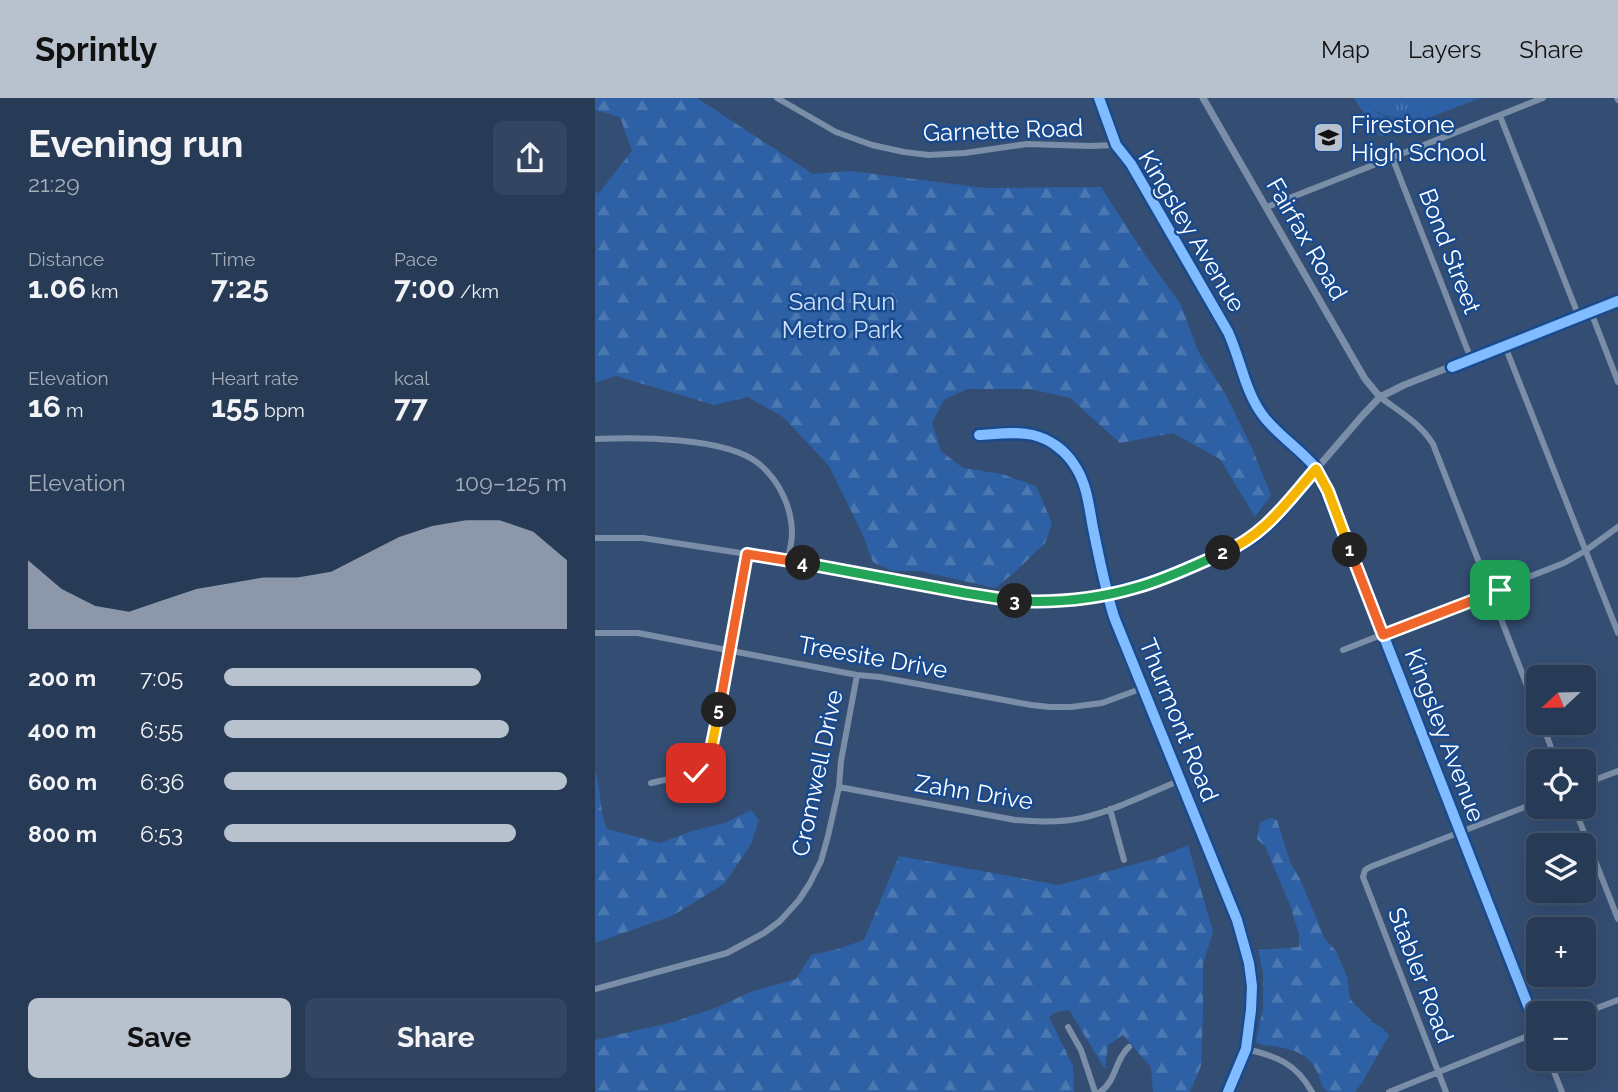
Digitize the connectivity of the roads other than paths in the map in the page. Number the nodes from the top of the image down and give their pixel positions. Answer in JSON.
{"nodes":[{"id":1,"x":777,"y":98,"type":"edge"},
{"id":2,"x":796,"y":98,"type":"edge"},
{"id":3,"x":1099,"y":98,"type":"edge"},
{"id":4,"x":1203,"y":98,"type":"edge"},
{"id":5,"x":1543,"y":98,"type":"edge"},
{"id":6,"x":791,"y":106,"type":"junction"},
{"id":7,"x":1500,"y":116,"type":"junction"},
{"id":8,"x":1116,"y":145,"type":"junction"},
{"id":9,"x":1392,"y":157,"type":"junction"},
{"id":10,"x":1267,"y":207,"type":"junction"},
{"id":11,"x":1618,"y":301,"type":"edge"},
{"id":12,"x":1591,"y":312,"type":"junction"},
{"id":13,"x":1579,"y":317,"type":"junction"},
{"id":14,"x":1505,"y":346,"type":"junction"},
{"id":15,"x":1471,"y":359,"type":"junction"},
{"id":16,"x":1618,"y":382,"type":"edge"},
{"id":17,"x":1380,"y":397,"type":"junction"},
{"id":18,"x":979,"y":435,"type":"dead end"},
{"id":19,"x":595,"y":439,"type":"edge"},
{"id":20,"x":1316,"y":469,"type":"junction"},
{"id":21,"x":1618,"y":527,"type":"edge"},
{"id":22,"x":595,"y":538,"type":"edge"},
{"id":23,"x":1585,"y":551,"type":"junction"},
{"id":24,"x":747,"y":554,"type":"junction"},
{"id":25,"x":787,"y":560,"type":"junction"},
{"id":26,"x":1491,"y":593,"type":"junction"},
{"id":27,"x":1107,"y":594,"type":"junction"},
{"id":28,"x":595,"y":633,"type":"edge"},
{"id":29,"x":1618,"y":633,"type":"edge"},
{"id":30,"x":1383,"y":635,"type":"junction"},
{"id":31,"x":730,"y":650,"type":"junction"},
{"id":32,"x":1343,"y":650,"type":"dead end"},
{"id":33,"x":857,"y":675,"type":"junction"},
{"id":34,"x":1526,"y":683,"type":"edge"},
{"id":35,"x":1143,"y":688,"type":"junction"},
{"id":36,"x":1618,"y":771,"type":"edge"},
{"id":37,"x":1596,"y":779,"type":"edge"},
{"id":38,"x":1181,"y":780,"type":"junction"},
{"id":39,"x":651,"y":783,"type":"dead end"},
{"id":40,"x":839,"y":787,"type":"junction"},
{"id":41,"x":1526,"y":807,"type":"edge"},
{"id":42,"x":1110,"y":809,"type":"junction"},
{"id":43,"x":1579,"y":819,"type":"edge"},
{"id":44,"x":1461,"y":832,"type":"junction"},
{"id":45,"x":1124,"y":860,"type":"dead end"},
{"id":46,"x":1618,"y":919,"type":"edge"},
{"id":47,"x":595,"y":989,"type":"edge"},
{"id":48,"x":1618,"y":1000,"type":"edge"},
{"id":49,"x":1526,"y":1001,"type":"edge"},
{"id":50,"x":1596,"y":1008,"type":"edge"},
{"id":51,"x":1068,"y":1027,"type":"dead end"},
{"id":52,"x":1526,"y":1037,"type":"edge"},
{"id":53,"x":1129,"y":1047,"type":"dead end"},
{"id":54,"x":1246,"y":1049,"type":"junction"},
{"id":55,"x":1554,"y":1071,"type":"edge"},
{"id":56,"x":1439,"y":1073,"type":"junction"},
{"id":57,"x":1098,"y":1092,"type":"edge"},
{"id":58,"x":1228,"y":1092,"type":"edge"},
{"id":59,"x":1312,"y":1092,"type":"edge"},
{"id":60,"x":1389,"y":1092,"type":"edge"},
{"id":61,"x":1446,"y":1092,"type":"edge"},
{"id":62,"x":1562,"y":1092,"type":"edge"}],
"edges":[{"from":1,"to":6,"type":"street","name":"Garnette Road"},
{"from":2,"to":6,"type":"street"},
{"from":3,"to":8,"type":"street","name":"Kingsley Avenue"},
{"from":4,"to":10,"type":"street","name":"Fairfax Road"},
{"from":5,"to":7,"type":"street"},
{"from":6,"to":8,"type":"street","name":"Garnette Road"},
{"from":7,"to":9,"type":"street"},
{"from":7,"to":13,"type":"street"},
{"from":8,"to":20,"type":"street","name":"Kingsley Avenue"},
{"from":9,"to":10,"type":"street"},
{"from":9,"to":15,"type":"street","name":"Bond Street"},
{"from":10,"to":17,"type":"street","name":"Fairfax Road"},
{"from":11,"to":12,"type":"street"},
{"from":12,"to":13,"type":"street"},
{"from":12,"to":16,"type":"street"},
{"from":13,"to":14,"type":"street"},
{"from":14,"to":15,"type":"street"},
{"from":14,"to":23,"type":"street"},
{"from":15,"to":17,"type":"street"},
{"from":17,"to":20,"type":"street"},
{"from":17,"to":26,"type":"street"},
{"from":18,"to":27,"type":"street","name":"Thurmont Road"},
{"from":19,"to":25,"type":"street"},
{"from":20,"to":27,"type":"street"},
{"from":20,"to":30,"type":"street","name":"Kingsley Avenue"},
{"from":21,"to":23,"type":"street"},
{"from":22,"to":24,"type":"street"},
{"from":23,"to":26,"type":"street"},
{"from":23,"to":29,"type":"street"},
{"from":24,"to":25,"type":"street"},
{"from":24,"to":31,"type":"street"},
{"from":25,"to":27,"type":"street"},
{"from":26,"to":30,"type":"street"},
{"from":26,"to":34,"type":"street"},
{"from":27,"to":35,"type":"street","name":"Thurmont Road"},
{"from":28,"to":31,"type":"street","name":"Treesite Drive"},
{"from":30,"to":32,"type":"street"},
{"from":30,"to":44,"type":"street","name":"Kingsley Avenue"},
{"from":31,"to":33,"type":"street","name":"Treesite Drive"},
{"from":31,"to":39,"type":"street"},
{"from":33,"to":35,"type":"street","name":"Treesite Drive"},
{"from":33,"to":40,"type":"street","name":"Cromwell Drive"},
{"from":35,"to":38,"type":"street","name":"Thurmont Road"},
{"from":36,"to":37,"type":"street"},
{"from":38,"to":42,"type":"street","name":"Zahn Drive"},
{"from":38,"to":54,"type":"street","name":"Thurmont Road"},
{"from":40,"to":42,"type":"street","name":"Zahn Drive"},
{"from":40,"to":47,"type":"street","name":"Cromwell Drive"},
{"from":41,"to":44,"type":"street"},
{"from":42,"to":45,"type":"street"},
{"from":43,"to":46,"type":"street"},
{"from":44,"to":49,"type":"street","name":"Kingsley Avenue"},
{"from":44,"to":56,"type":"street","name":"Stabler Road"},
{"from":48,"to":50,"type":"street"},
{"from":51,"to":57,"type":"street"},
{"from":52,"to":56,"type":"street"},
{"from":53,"to":57,"type":"street"},
{"from":54,"to":58,"type":"street","name":"Thurmont Road"},
{"from":54,"to":59,"type":"street"},
{"from":55,"to":62,"type":"street"},
{"from":56,"to":60,"type":"street"},
{"from":56,"to":61,"type":"street","name":"Stabler Road"}]}
